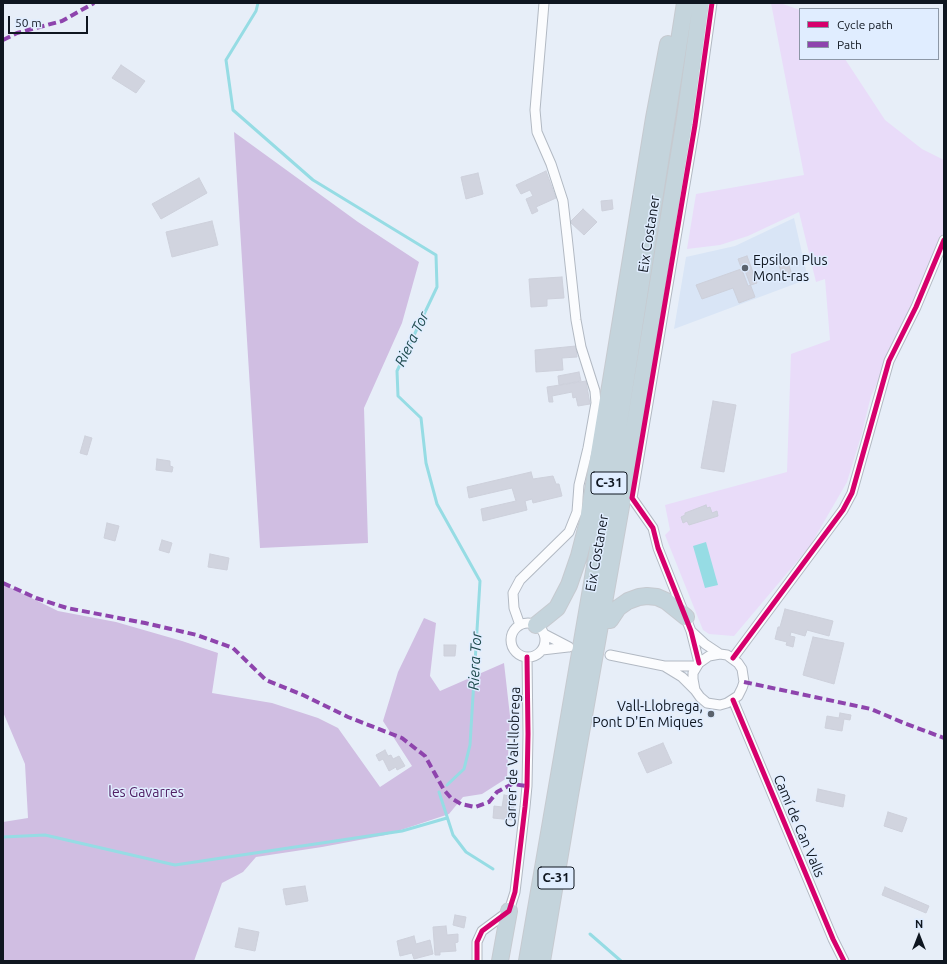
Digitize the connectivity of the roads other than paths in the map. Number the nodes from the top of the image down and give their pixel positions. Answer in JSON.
{"nodes":[{"id":1,"x":544,"y":3,"type":"edge"},
{"id":2,"x":674,"y":3,"type":"edge"},
{"id":3,"x":685,"y":3,"type":"edge"},
{"id":4,"x":701,"y":3,"type":"edge"},
{"id":5,"x":712,"y":3,"type":"edge"},
{"id":6,"x":944,"y":240,"type":"edge"},
{"id":7,"x":632,"y":498,"type":"junction"},
{"id":8,"x":610,"y":620,"type":"junction"},
{"id":9,"x":520,"y":624,"type":"junction"},
{"id":10,"x":689,"y":624,"type":"junction"},
{"id":11,"x":540,"y":629,"type":"junction"},
{"id":12,"x":542,"y":650,"type":"junction"},
{"id":13,"x":720,"y":654,"type":"junction"},
{"id":14,"x":610,"y":655,"type":"dead end"},
{"id":15,"x":527,"y":657,"type":"junction"},
{"id":16,"x":733,"y":658,"type":"junction"},
{"id":17,"x":697,"y":664,"type":"junction"},
{"id":18,"x":664,"y":666,"type":"junction"},
{"id":19,"x":695,"y":690,"type":"junction"},
{"id":20,"x":733,"y":700,"type":"junction"},
{"id":21,"x":570,"y":795,"type":"junction"},
{"id":22,"x":509,"y":911,"type":"junction"},
{"id":23,"x":482,"y":931,"type":"junction"},
{"id":24,"x":503,"y":939,"type":"junction"},
{"id":25,"x":477,"y":961,"type":"edge"},
{"id":26,"x":500,"y":961,"type":"edge"},
{"id":27,"x":527,"y":961,"type":"edge"},
{"id":28,"x":542,"y":961,"type":"edge"},
{"id":29,"x":844,"y":961,"type":"edge"}],
"edges":[{"from":1,"to":9,"type":"street"},
{"from":2,"to":11,"type":"highway"},
{"from":3,"to":27,"type":"highway","name":"Eix Costaner","number":"C-31"},
{"from":4,"to":21,"type":"highway","number":"C-31"},
{"from":5,"to":7,"type":"street"},
{"from":6,"to":16,"type":"street"},
{"from":7,"to":8,"type":"highway"},
{"from":7,"to":10,"type":"street"},
{"from":8,"to":10,"type":"highway"},
{"from":8,"to":21,"type":"highway"},
{"from":9,"to":11,"type":"street"},
{"from":9,"to":15,"type":"street"},
{"from":10,"to":13,"type":"street"},
{"from":10,"to":17,"type":"street"},
{"from":11,"to":12,"type":"street"},
{"from":11,"to":12,"type":"street"},
{"from":12,"to":15,"type":"street"},
{"from":13,"to":16,"type":"street"},
{"from":13,"to":17,"type":"street"},
{"from":14,"to":18,"type":"street"},
{"from":15,"to":22,"type":"street","name":"Carrer de Vall-llobrega"},
{"from":16,"to":20,"type":"street"},
{"from":17,"to":18,"type":"street"},
{"from":17,"to":19,"type":"street"},
{"from":18,"to":19,"type":"street"},
{"from":19,"to":20,"type":"street"},
{"from":20,"to":29,"type":"street","name":"Camí de Can Valls"},
{"from":21,"to":28,"type":"highway","number":"C-31"},
{"from":22,"to":23,"type":"street"},
{"from":22,"to":24,"type":"highway"},
{"from":23,"to":24,"type":"street"},
{"from":23,"to":25,"type":"street"},
{"from":24,"to":26,"type":"highway"}]}
